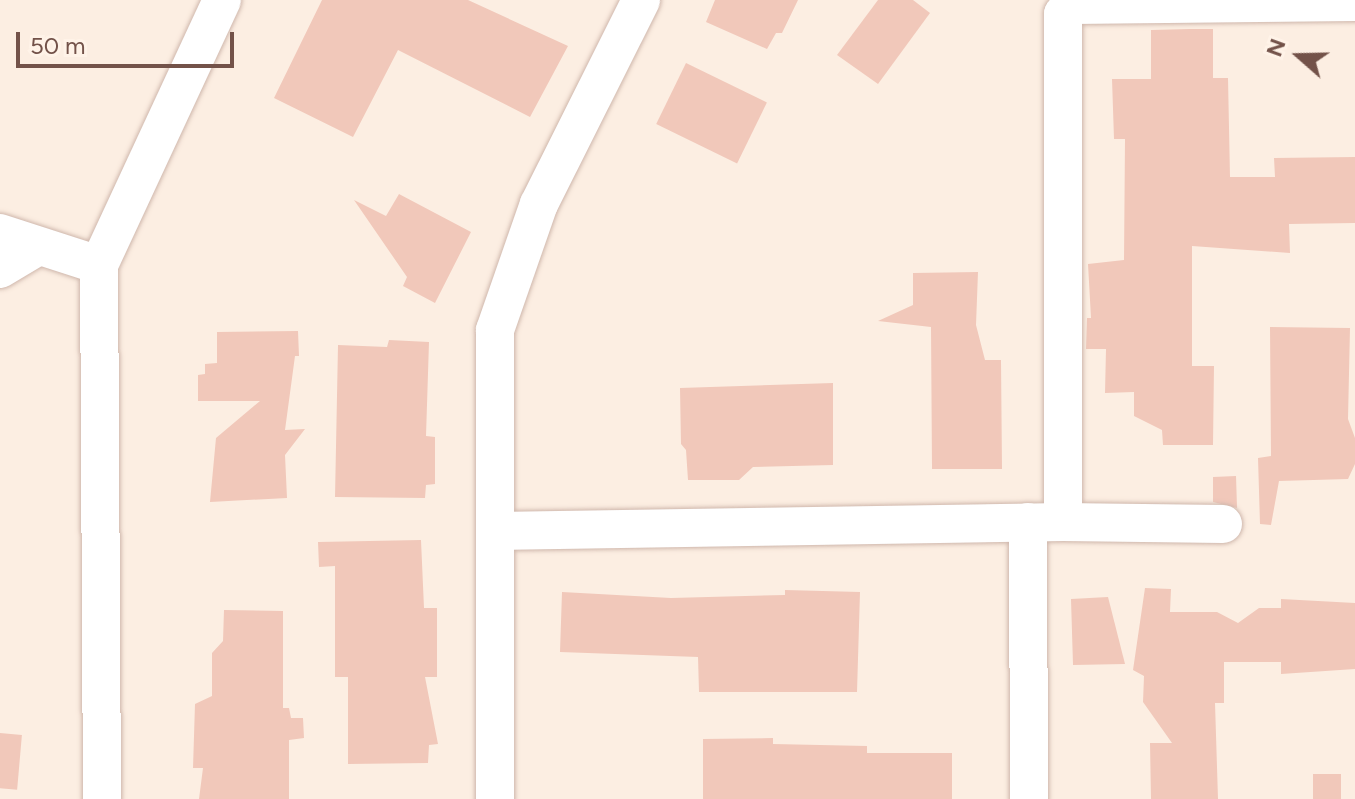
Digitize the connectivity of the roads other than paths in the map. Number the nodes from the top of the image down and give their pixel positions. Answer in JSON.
{"nodes":[{"id":1,"x":222,"y":0,"type":"edge"},
{"id":2,"x":641,"y":0,"type":"edge"},
{"id":3,"x":1355,"y":2,"type":"edge"},
{"id":4,"x":1048,"y":7,"type":"edge"},
{"id":5,"x":0,"y":233,"type":"edge"},
{"id":6,"x":35,"y":248,"type":"junction"},
{"id":7,"x":99,"y":265,"type":"junction"},
{"id":8,"x":0,"y":269,"type":"edge"},
{"id":9,"x":1045,"y":522,"type":"junction"},
{"id":10,"x":1223,"y":524,"type":"dead end"},
{"id":11,"x":495,"y":531,"type":"junction"},
{"id":12,"x":102,"y":799,"type":"edge"},
{"id":13,"x":495,"y":799,"type":"edge"},
{"id":14,"x":1029,"y":799,"type":"edge"}],
"edges":[{"from":1,"to":7,"type":"street"},
{"from":2,"to":11,"type":"street"},
{"from":3,"to":4,"type":"street"},
{"from":4,"to":9,"type":"street"},
{"from":5,"to":6,"type":"street"},
{"from":6,"to":7,"type":"street"},
{"from":6,"to":8,"type":"street"},
{"from":7,"to":12,"type":"street"},
{"from":9,"to":10,"type":"street"},
{"from":9,"to":11,"type":"street"},
{"from":9,"to":14,"type":"street"},
{"from":11,"to":13,"type":"street"}]}
